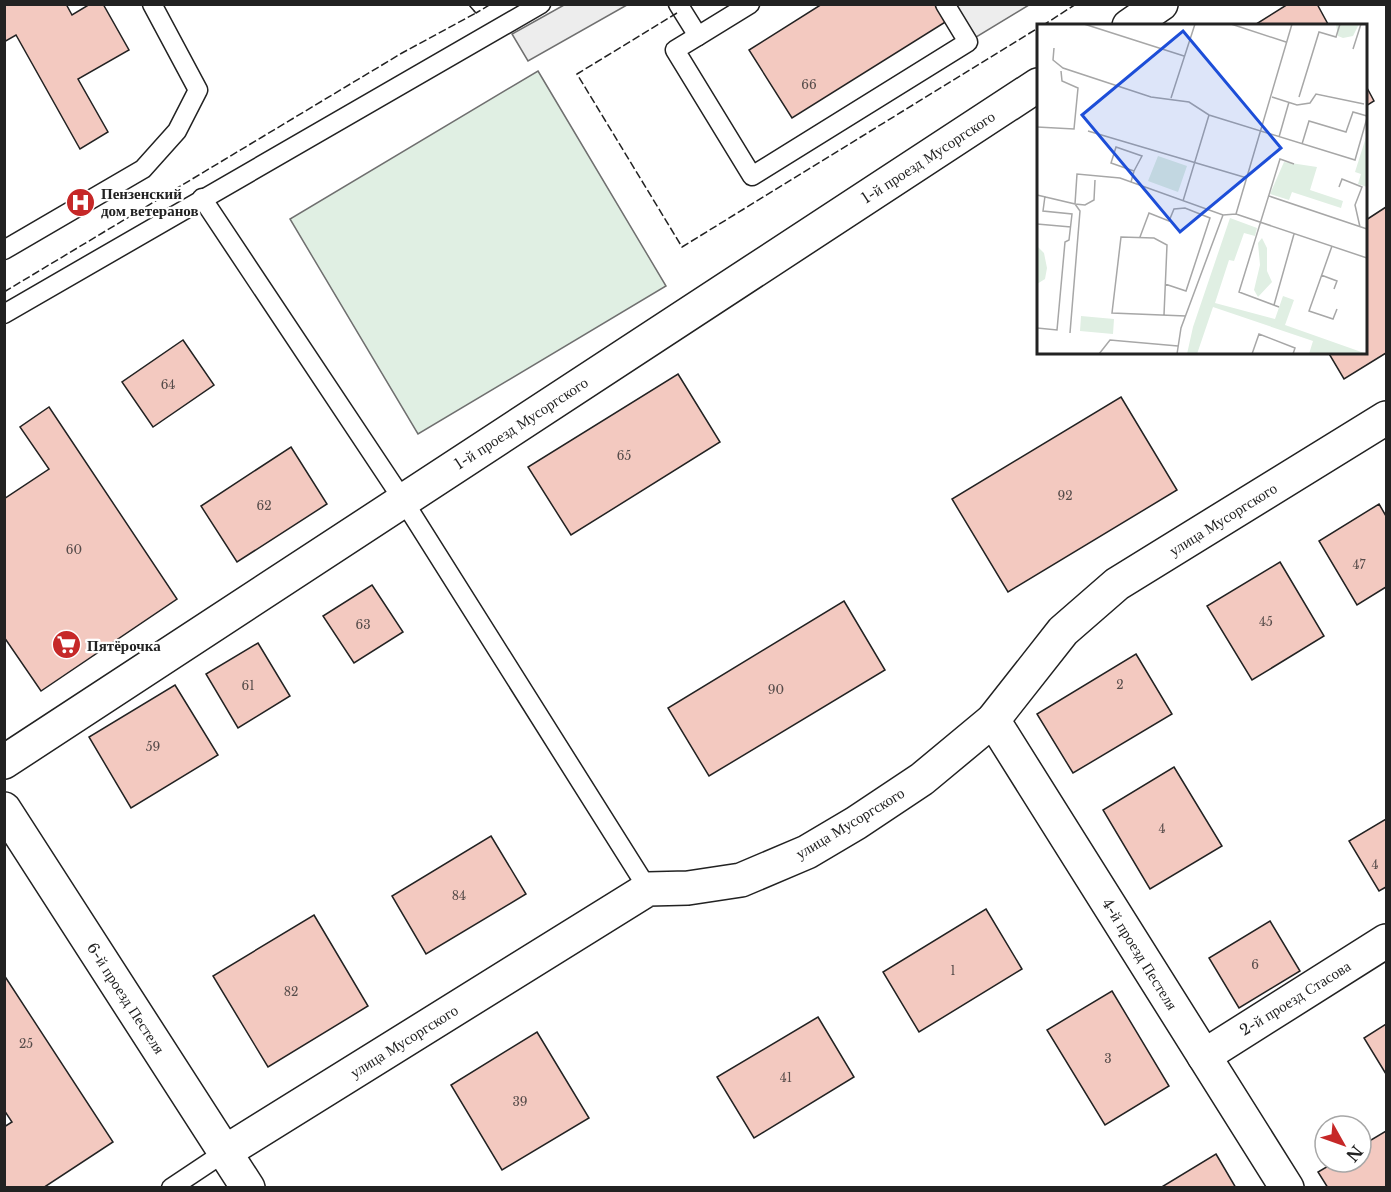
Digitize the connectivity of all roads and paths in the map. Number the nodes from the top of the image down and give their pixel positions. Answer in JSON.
{"nodes":[{"id":1,"x":152,"y":4,"type":"edge"},
{"id":2,"x":541,"y":4,"type":"edge"},
{"id":3,"x":678,"y":4,"type":"edge"},
{"id":4,"x":750,"y":4,"type":"edge"},
{"id":5,"x":945,"y":4,"type":"edge"},
{"id":6,"x":1161,"y":4,"type":"edge"},
{"id":7,"x":1132,"y":24,"type":"edge"},
{"id":8,"x":698,"y":36,"type":"junction"},
{"id":9,"x":1037,"y":86,"type":"edge"},
{"id":10,"x":202,"y":198,"type":"junction"},
{"id":11,"x":4,"y":250,"type":"edge"},
{"id":12,"x":4,"y":314,"type":"edge"},
{"id":13,"x":1386,"y":417,"type":"edge"},
{"id":14,"x":403,"y":500,"type":"junction"},
{"id":15,"x":993,"y":720,"type":"junction"},
{"id":16,"x":4,"y":762,"type":"edge"},
{"id":17,"x":4,"y":809,"type":"edge"},
{"id":18,"x":648,"y":889,"type":"junction"},
{"id":19,"x":1386,"y":941,"type":"edge"},
{"id":20,"x":1204,"y":1056,"type":"junction"},
{"id":21,"x":225,"y":1152,"type":"junction"},
{"id":22,"x":171,"y":1188,"type":"edge"},
{"id":23,"x":248,"y":1188,"type":"edge"},
{"id":24,"x":1287,"y":1188,"type":"edge"}],
"edges":[{"from":1,"to":11,"type":"lane"},
{"from":2,"to":10,"type":"lane"},
{"from":3,"to":8,"type":"lane"},
{"from":4,"to":8,"type":"lane"},
{"from":5,"to":8,"type":"lane"},
{"from":6,"to":7,"type":"street"},
{"from":9,"to":14,"type":"street","name":"1-й проезд Мусоргского"},
{"from":10,"to":12,"type":"lane"},
{"from":10,"to":14,"type":"lane"},
{"from":13,"to":15,"type":"street","name":"улица Мусоргского"},
{"from":14,"to":16,"type":"street","name":"1-й проезд Мусоргского"},
{"from":14,"to":18,"type":"lane"},
{"from":15,"to":18,"type":"street","name":"улица Мусоргского"},
{"from":15,"to":20,"type":"street","name":"4-й проезд Пестеля"},
{"from":17,"to":21,"type":"street","name":"6-й проезд Пестеля"},
{"from":18,"to":21,"type":"street","name":"улица Мусоргского"},
{"from":19,"to":20,"type":"street","name":"2-й проезд Стасова"},
{"from":20,"to":24,"type":"street","name":"4-й проезд Пестеля"},
{"from":21,"to":22,"type":"lane"},
{"from":21,"to":23,"type":"street","name":"6-й проезд Пестеля"}]}
